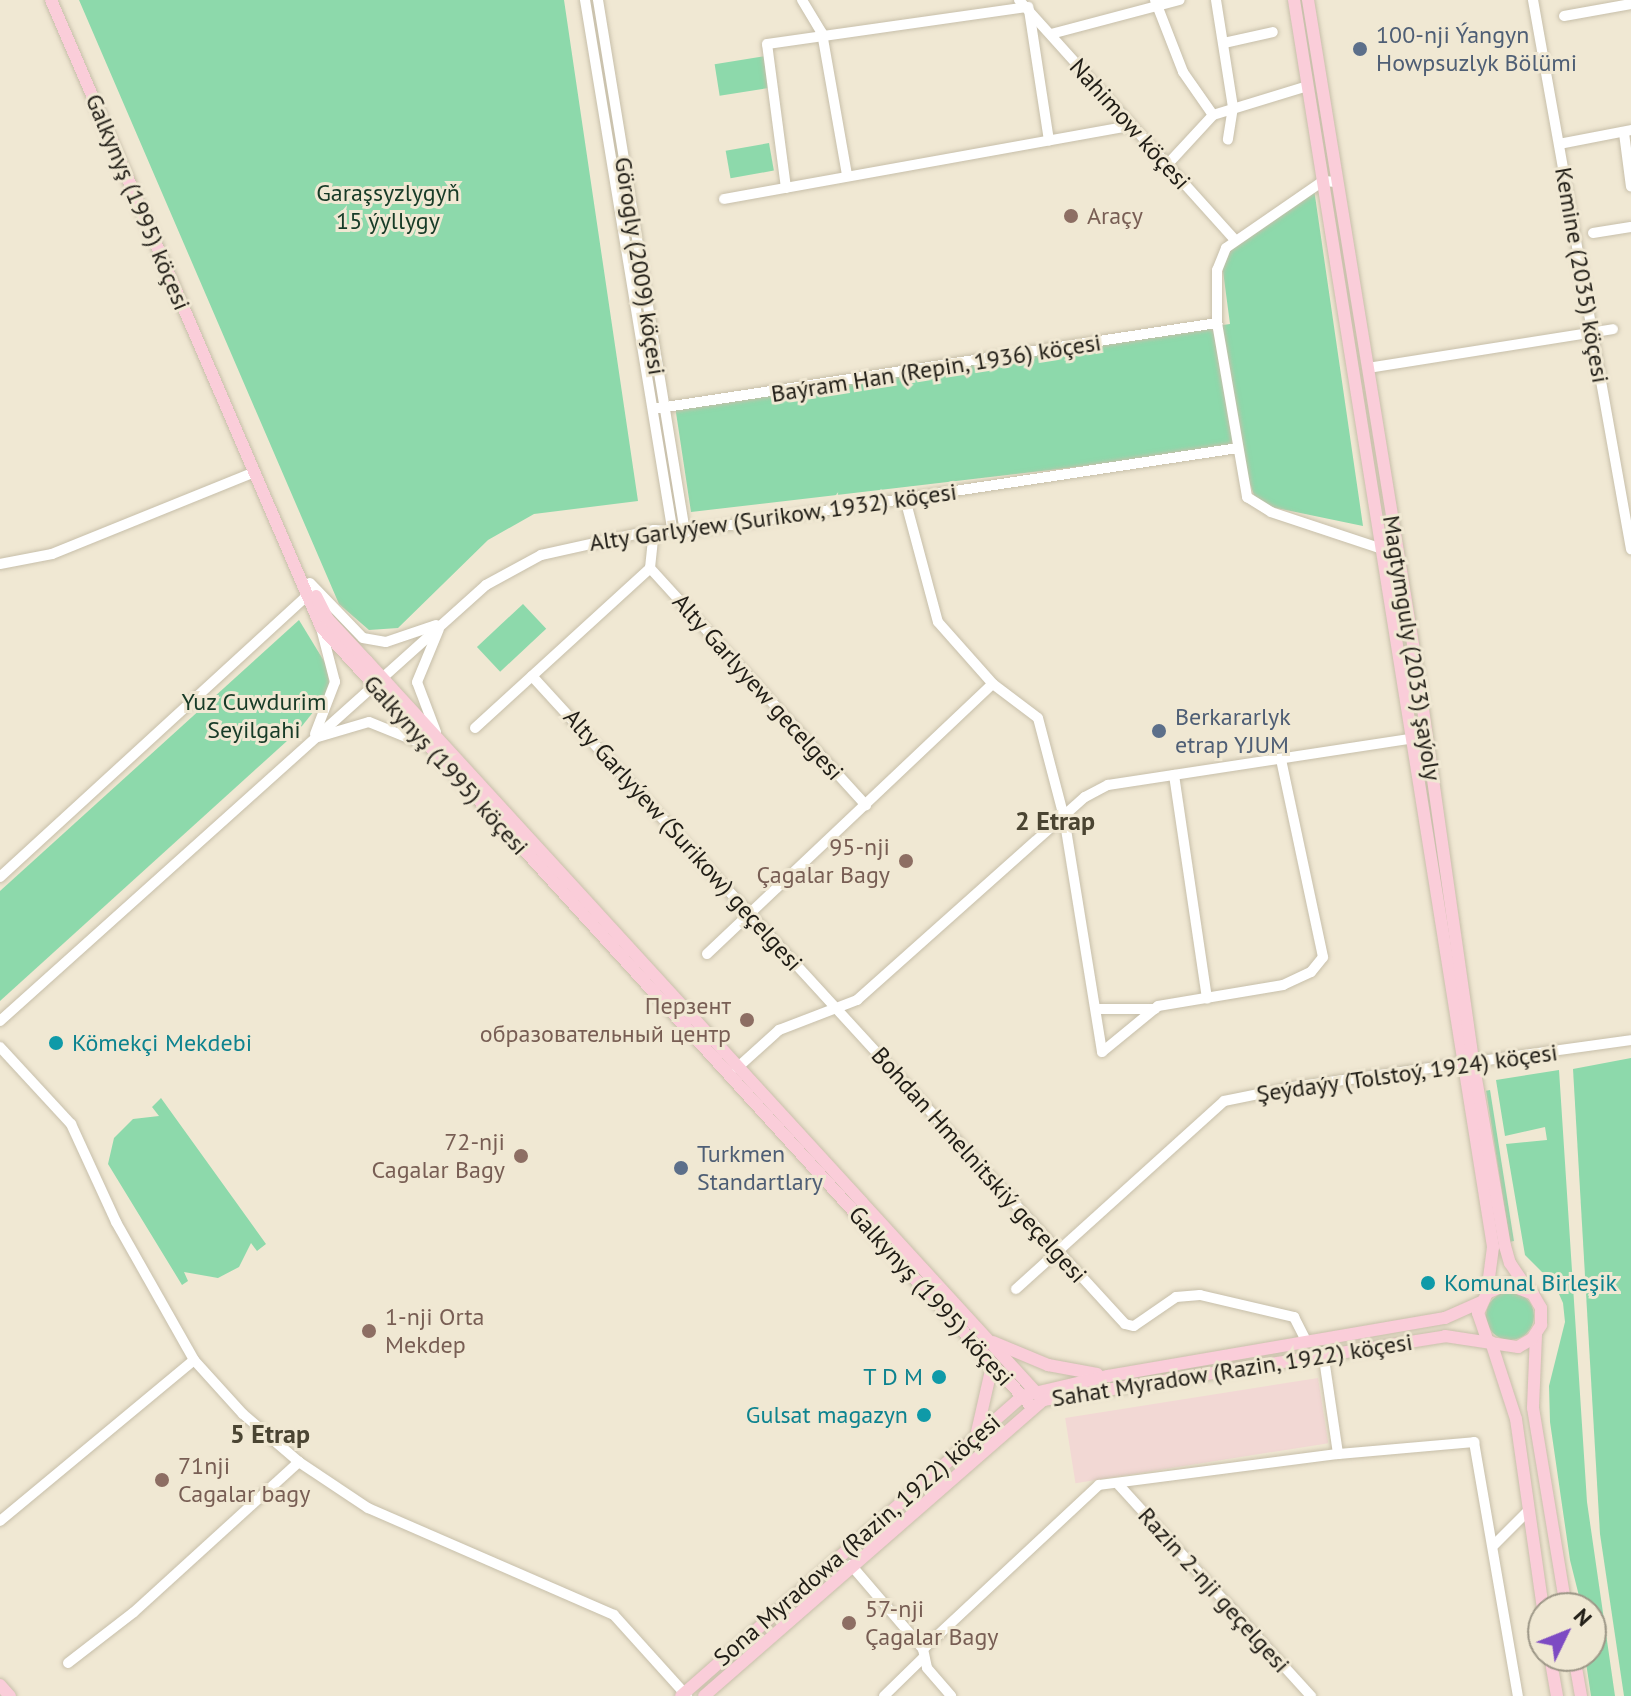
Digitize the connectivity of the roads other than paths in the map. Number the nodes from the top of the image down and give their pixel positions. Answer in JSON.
{"nodes":[{"id":1,"x":51,"y":0,"type":"edge"},
{"id":2,"x":58,"y":0,"type":"edge"},
{"id":3,"x":585,"y":0,"type":"edge"},
{"id":4,"x":598,"y":0,"type":"edge"},
{"id":5,"x":802,"y":0,"type":"edge"},
{"id":6,"x":1180,"y":0,"type":"edge"},
{"id":7,"x":1216,"y":0,"type":"edge"},
{"id":8,"x":1294,"y":0,"type":"edge"},
{"id":9,"x":1308,"y":0,"type":"edge"},
{"id":10,"x":1533,"y":0,"type":"edge"},
{"id":11,"x":1025,"y":2,"type":"edge"},
{"id":12,"x":1156,"y":2,"type":"edge"},
{"id":13,"x":1631,"y":4,"type":"edge"},
{"id":14,"x":1564,"y":16,"type":"dead end"},
{"id":15,"x":1273,"y":32,"type":"dead end"},
{"id":16,"x":822,"y":33,"type":"junction"},
{"id":17,"x":1051,"y":34,"type":"junction"},
{"id":18,"x":1224,"y":43,"type":"junction"},
{"id":19,"x":1308,"y":86,"type":"junction"},
{"id":20,"x":1233,"y":107,"type":"junction"},
{"id":21,"x":1213,"y":115,"type":"junction"},
{"id":22,"x":1129,"y":126,"type":"junction"},
{"id":23,"x":1627,"y":131,"type":"edge"},
{"id":24,"x":1049,"y":140,"type":"junction"},
{"id":25,"x":1228,"y":140,"type":"dead end"},
{"id":26,"x":1559,"y":144,"type":"junction"},
{"id":27,"x":1166,"y":166,"type":"junction"},
{"id":28,"x":847,"y":175,"type":"junction"},
{"id":29,"x":1323,"y":181,"type":"junction"},
{"id":30,"x":1337,"y":182,"type":"junction"},
{"id":31,"x":1631,"y":187,"type":"edge"},
{"id":32,"x":786,"y":188,"type":"junction"},
{"id":33,"x":724,"y":199,"type":"dead end"},
{"id":34,"x":1631,"y":227,"type":"edge"},
{"id":35,"x":1593,"y":233,"type":"dead end"},
{"id":36,"x":1234,"y":239,"type":"junction"},
{"id":37,"x":1217,"y":323,"type":"junction"},
{"id":38,"x":1613,"y":329,"type":"dead end"},
{"id":39,"x":1592,"y":333,"type":"junction"},
{"id":40,"x":1368,"y":368,"type":"junction"},
{"id":41,"x":658,"y":408,"type":"junction"},
{"id":42,"x":1238,"y":448,"type":"junction"},
{"id":43,"x":255,"y":472,"type":"junction"},
{"id":44,"x":905,"y":499,"type":"junction"},
{"id":45,"x":672,"y":528,"type":"junction"},
{"id":46,"x":654,"y":530,"type":"junction"},
{"id":47,"x":685,"y":532,"type":"junction"},
{"id":48,"x":1382,"y":549,"type":"junction"},
{"id":49,"x":1631,"y":549,"type":"edge"},
{"id":50,"x":0,"y":564,"type":"edge"},
{"id":51,"x":650,"y":568,"type":"junction"},
{"id":52,"x":311,"y":589,"type":"junction"},
{"id":53,"x":442,"y":623,"type":"junction"},
{"id":54,"x":321,"y":627,"type":"junction"},
{"id":55,"x":532,"y":676,"type":"junction"},
{"id":56,"x":377,"y":681,"type":"junction"},
{"id":57,"x":993,"y":684,"type":"junction"},
{"id":58,"x":475,"y":728,"type":"dead end"},
{"id":59,"x":1414,"y":738,"type":"junction"},
{"id":60,"x":312,"y":739,"type":"junction"},
{"id":61,"x":436,"y":745,"type":"junction"},
{"id":62,"x":1281,"y":759,"type":"junction"},
{"id":63,"x":1174,"y":775,"type":"junction"},
{"id":64,"x":866,"y":805,"type":"junction"},
{"id":65,"x":1064,"y":817,"type":"junction"},
{"id":66,"x":0,"y":877,"type":"edge"},
{"id":67,"x":750,"y":913,"type":"junction"},
{"id":68,"x":707,"y":954,"type":"dead end"},
{"id":69,"x":1207,"y":999,"type":"junction"},
{"id":70,"x":834,"y":1005,"type":"junction"},
{"id":71,"x":1097,"y":1009,"type":"junction"},
{"id":72,"x":1155,"y":1009,"type":"junction"},
{"id":73,"x":0,"y":1021,"type":"edge"},
{"id":74,"x":1631,"y":1040,"type":"edge"},
{"id":75,"x":0,"y":1047,"type":"edge"},
{"id":76,"x":1467,"y":1062,"type":"junction"},
{"id":77,"x":737,"y":1068,"type":"junction"},
{"id":78,"x":1057,"y":1252,"type":"junction"},
{"id":79,"x":1016,"y":1289,"type":"dead end"},
{"id":80,"x":1528,"y":1290,"type":"junction"},
{"id":81,"x":1484,"y":1298,"type":"junction"},
{"id":82,"x":1536,"y":1335,"type":"junction"},
{"id":83,"x":988,"y":1340,"type":"junction"},
{"id":84,"x":1489,"y":1341,"type":"junction"},
{"id":85,"x":1307,"y":1342,"type":"junction"},
{"id":86,"x":1323,"y":1352,"type":"junction"},
{"id":87,"x":194,"y":1360,"type":"junction"},
{"id":88,"x":992,"y":1366,"type":"junction"},
{"id":89,"x":1108,"y":1376,"type":"junction"},
{"id":90,"x":1033,"y":1398,"type":"junction"},
{"id":91,"x":977,"y":1432,"type":"junction"},
{"id":92,"x":1338,"y":1454,"type":"junction"},
{"id":93,"x":299,"y":1462,"type":"junction"},
{"id":94,"x":1118,"y":1484,"type":"junction"},
{"id":95,"x":1527,"y":1512,"type":"junction"},
{"id":96,"x":0,"y":1521,"type":"edge"},
{"id":97,"x":1494,"y":1545,"type":"junction"},
{"id":98,"x":851,"y":1565,"type":"junction"},
{"id":99,"x":1540,"y":1592,"type":"edge"},
{"id":100,"x":1563,"y":1592,"type":"edge"},
{"id":101,"x":923,"y":1653,"type":"junction"},
{"id":102,"x":68,"y":1663,"type":"dead end"},
{"id":103,"x":1553,"y":1672,"type":"edge"},
{"id":104,"x":1577,"y":1672,"type":"edge"},
{"id":105,"x":0,"y":1685,"type":"edge"},
{"id":106,"x":684,"y":1695,"type":"edge"},
{"id":107,"x":10,"y":1696,"type":"edge"},
{"id":108,"x":704,"y":1696,"type":"edge"},
{"id":109,"x":884,"y":1696,"type":"edge"},
{"id":110,"x":951,"y":1696,"type":"edge"},
{"id":111,"x":1311,"y":1696,"type":"edge"},
{"id":112,"x":1518,"y":1696,"type":"edge"},
{"id":113,"x":1557,"y":1696,"type":"edge"},
{"id":114,"x":1581,"y":1696,"type":"edge"}],
"edges":[{"from":1,"to":43,"type":"main road","name":"Galkynyş (1995) köçesi"},
{"from":2,"to":52,"type":"main road","name":"Galkynyş (1995) köçesi"},
{"from":3,"to":41,"type":"street","name":"Görogly (2009) köçesi"},
{"from":4,"to":41,"type":"street","name":"Görogly (2009) köçesi"},
{"from":5,"to":16,"type":"street"},
{"from":6,"to":12,"type":"street"},
{"from":7,"to":18,"type":"street"},
{"from":8,"to":19,"type":"main road","name":"Magtymguly (2033) şaýoly"},
{"from":9,"to":30,"type":"main road","name":"Magtymguly (2033) şaýoly"},
{"from":10,"to":26,"type":"street","name":"Kemine (2035) köçesi"},
{"from":11,"to":16,"type":"street"},
{"from":11,"to":17,"type":"street","name":"Nahimow köçesi"},
{"from":11,"to":24,"type":"street"},
{"from":12,"to":17,"type":"street"},
{"from":12,"to":21,"type":"street"},
{"from":13,"to":14,"type":"street"},
{"from":15,"to":18,"type":"street"},
{"from":16,"to":28,"type":"street"},
{"from":16,"to":32,"type":"street"},
{"from":17,"to":22,"type":"street","name":"Nahimow köçesi"},
{"from":18,"to":20,"type":"street"},
{"from":19,"to":20,"type":"street"},
{"from":19,"to":29,"type":"main road","name":"Magtymguly (2033) şaýoly"},
{"from":20,"to":21,"type":"street"},
{"from":20,"to":25,"type":"street"},
{"from":21,"to":27,"type":"street"},
{"from":22,"to":24,"type":"street"},
{"from":22,"to":27,"type":"street","name":"Nahimow köçesi"},
{"from":23,"to":26,"type":"street"},
{"from":23,"to":31,"type":"street"},
{"from":24,"to":28,"type":"street"},
{"from":26,"to":39,"type":"street","name":"Kemine (2035) köçesi"},
{"from":27,"to":36,"type":"street","name":"Nahimow köçesi"},
{"from":28,"to":32,"type":"street"},
{"from":29,"to":30,"type":"street"},
{"from":29,"to":36,"type":"street"},
{"from":29,"to":48,"type":"main road","name":"Magtymguly (2033) şaýoly"},
{"from":30,"to":40,"type":"main road","name":"Magtymguly (2033) şaýoly"},
{"from":32,"to":33,"type":"street"},
{"from":34,"to":35,"type":"street"},
{"from":36,"to":37,"type":"street"},
{"from":37,"to":41,"type":"street","name":"Baýram Han (Repin, 1936) köçesi"},
{"from":37,"to":42,"type":"street"},
{"from":38,"to":39,"type":"street"},
{"from":39,"to":40,"type":"street"},
{"from":39,"to":49,"type":"street","name":"Kemine (2035) köçesi"},
{"from":40,"to":76,"type":"main road","name":"Magtymguly (2033) şaýoly"},
{"from":41,"to":45,"type":"street","name":"Görogly (2009) köçesi"},
{"from":41,"to":47,"type":"street","name":"Görogly (2009) köçesi"},
{"from":42,"to":44,"type":"street","name":"Alty Garlyýew (Surikow, 1932) köçesi"},
{"from":42,"to":48,"type":"street"},
{"from":43,"to":50,"type":"street"},
{"from":43,"to":52,"type":"main road","name":"Galkynyş (1995) köçesi"},
{"from":44,"to":47,"type":"street","name":"Alty Garlyýew (Surikow, 1932) köçesi"},
{"from":44,"to":57,"type":"street"},
{"from":45,"to":46,"type":"street","name":"Alty Garlyýew (Surikow, 1932) köçesi"},
{"from":45,"to":47,"type":"street","name":"Alty Garlyýew (Surikow, 1932) köçesi"},
{"from":46,"to":51,"type":"street"},
{"from":46,"to":53,"type":"street","name":"Alty Garlyýew (Surikow, 1932) köçesi"},
{"from":48,"to":59,"type":"main road","name":"Magtymguly (2033) şaýoly"},
{"from":51,"to":55,"type":"street"},
{"from":51,"to":64,"type":"street","name":"Alty Garlyyew gecelgesi"},
{"from":52,"to":53,"type":"street"},
{"from":52,"to":54,"type":"main road","name":"Galkynyş (1995) köçesi"},
{"from":52,"to":56,"type":"main road","name":"Galkynyş (1995) köçesi"},
{"from":52,"to":66,"type":"street"},
{"from":53,"to":56,"type":"street","name":"Alty Garlyýew (Surikow, 1932) köçesi"},
{"from":53,"to":61,"type":"street"},
{"from":54,"to":56,"type":"main road","name":"Galkynyş (1995) köçesi"},
{"from":54,"to":60,"type":"street"},
{"from":55,"to":58,"type":"street"},
{"from":55,"to":67,"type":"street","name":"Alty Garlyýew (Surikow) geçelgesi"},
{"from":56,"to":60,"type":"street","name":"Alty Garlyýew (Surikow, 1932) köçesi"},
{"from":56,"to":61,"type":"main road","name":"Galkynyş (1995) köçesi"},
{"from":57,"to":64,"type":"street"},
{"from":57,"to":65,"type":"street"},
{"from":59,"to":62,"type":"street"},
{"from":59,"to":76,"type":"main road","name":"Magtymguly (2033) şaýoly"},
{"from":60,"to":61,"type":"street"},
{"from":60,"to":73,"type":"street","name":"Alty Garlyýew (Surikow, 1932) köçesi"},
{"from":61,"to":77,"type":"main road","name":"Galkynyş (1995) köçesi"},
{"from":61,"to":88,"type":"main road","name":"Galkynyş (1995) köçesi"},
{"from":62,"to":63,"type":"street"},
{"from":62,"to":69,"type":"street"},
{"from":63,"to":65,"type":"street"},
{"from":63,"to":69,"type":"street"},
{"from":64,"to":67,"type":"street"},
{"from":65,"to":70,"type":"street"},
{"from":65,"to":71,"type":"street"},
{"from":67,"to":68,"type":"street"},
{"from":67,"to":70,"type":"street","name":"Alty Garlyýew (Surikow) geçelgesi"},
{"from":69,"to":72,"type":"street"},
{"from":70,"to":77,"type":"street"},
{"from":70,"to":78,"type":"street","name":"Bohdan Hmelnitskiý geçelgesi"},
{"from":71,"to":72,"type":"street"},
{"from":71,"to":72,"type":"street"},
{"from":74,"to":76,"type":"street","name":"Şeýdaýy (Tolstoý, 1924) köçesi"},
{"from":75,"to":87,"type":"street"},
{"from":76,"to":78,"type":"street","name":"Şeýdaýy (Tolstoý, 1924) köçesi"},
{"from":76,"to":80,"type":"main road","name":"Magtymguly (2033) şaýoly"},
{"from":76,"to":81,"type":"main road","name":"Magtymguly (2033) şaýoly"},
{"from":77,"to":83,"type":"main road","name":"Galkynyş (1995) köçesi"},
{"from":78,"to":79,"type":"street","name":"Şeýdaýy (Tolstoý, 1924) köçesi"},
{"from":78,"to":85,"type":"street","name":"Bohdan Hmelnitskiý geçelgesi"},
{"from":80,"to":81,"type":"main road"},
{"from":80,"to":82,"type":"main road"},
{"from":81,"to":84,"type":"main road"},
{"from":81,"to":85,"type":"main road","name":"Sahat Myradow (Razin, 1922) köçesi"},
{"from":82,"to":84,"type":"main road"},
{"from":82,"to":100,"type":"main road"},
{"from":83,"to":89,"type":"main road"},
{"from":83,"to":90,"type":"main road","name":"Galkynyş (1995) köçesi"},
{"from":84,"to":86,"type":"main road","name":"Sahat Myradow (Razin, 1922) köçesi"},
{"from":84,"to":95,"type":"main road"},
{"from":85,"to":89,"type":"main road","name":"Sahat Myradow (Razin, 1922) köçesi"},
{"from":86,"to":90,"type":"main road","name":"Sahat Myradow (Razin, 1922) köçesi"},
{"from":86,"to":92,"type":"street"},
{"from":87,"to":93,"type":"street"},
{"from":87,"to":96,"type":"street"},
{"from":88,"to":90,"type":"main road","name":"Galkynyş (1995) köçesi"},
{"from":88,"to":91,"type":"main road"},
{"from":89,"to":90,"type":"main road","name":"Sahat Myradow (Razin, 1922) köçesi"},
{"from":90,"to":91,"type":"main road","name":"Sona Myradowa (Razin, 1922) köçesi"},
{"from":90,"to":98,"type":"main road","name":"Sahat Myradow (Razin, 1922) köçesi"},
{"from":91,"to":106,"type":"main road","name":"Sona Myradowa (Razin, 1922) köçesi"},
{"from":92,"to":94,"type":"street"},
{"from":92,"to":97,"type":"street"},
{"from":93,"to":102,"type":"street"},
{"from":93,"to":106,"type":"street"},
{"from":94,"to":101,"type":"street"},
{"from":94,"to":111,"type":"street","name":"Razin 2-nji geçelgesi"},
{"from":95,"to":97,"type":"street"},
{"from":95,"to":99,"type":"main road"},
{"from":97,"to":112,"type":"street"},
{"from":98,"to":101,"type":"street"},
{"from":98,"to":108,"type":"main road","name":"Sahat Myradow (Razin, 1922) köçesi"},
{"from":101,"to":109,"type":"street"},
{"from":101,"to":110,"type":"street"},
{"from":103,"to":113,"type":"main road"},
{"from":104,"to":114,"type":"main road"},
{"from":105,"to":107,"type":"main road"}]}
